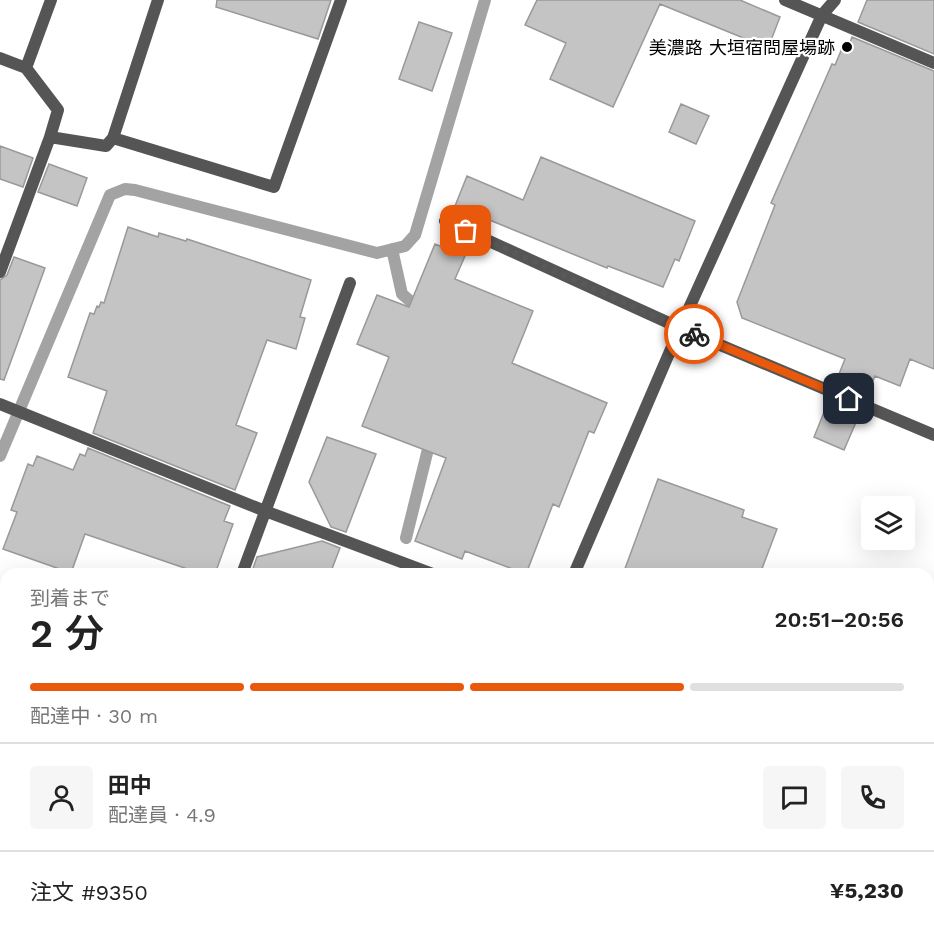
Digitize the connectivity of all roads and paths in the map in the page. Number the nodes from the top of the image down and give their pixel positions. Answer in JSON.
{"nodes":[{"id":1,"x":51,"y":0,"type":"edge"},
{"id":2,"x":158,"y":0,"type":"edge"},
{"id":3,"x":341,"y":0,"type":"edge"},
{"id":4,"x":785,"y":0,"type":"edge"},
{"id":5,"x":835,"y":0,"type":"edge"},
{"id":6,"x":822,"y":15,"type":"junction"},
{"id":7,"x":0,"y":58,"type":"edge"},
{"id":8,"x":934,"y":63,"type":"edge"},
{"id":9,"x":26,"y":68,"type":"junction"},
{"id":10,"x":50,"y":137,"type":"junction"},
{"id":11,"x":113,"y":138,"type":"junction"},
{"id":12,"x":445,"y":221,"type":"dead end"},
{"id":13,"x":0,"y":272,"type":"edge"},
{"id":14,"x":350,"y":282,"type":"dead end"},
{"id":15,"x":680,"y":328,"type":"junction"},
{"id":16,"x":0,"y":404,"type":"edge"},
{"id":17,"x":934,"y":435,"type":"edge"},
{"id":18,"x":265,"y":511,"type":"junction"},
{"id":19,"x":244,"y":568,"type":"edge"},
{"id":20,"x":417,"y":568,"type":"edge"},
{"id":21,"x":577,"y":568,"type":"edge"}],
"edges":[{"from":1,"to":9,"type":"street"},
{"from":2,"to":11,"type":"street"},
{"from":3,"to":11,"type":"street"},
{"from":4,"to":6,"type":"street"},
{"from":5,"to":6,"type":"street"},
{"from":6,"to":8,"type":"street"},
{"from":6,"to":15,"type":"street"},
{"from":7,"to":9,"type":"street"},
{"from":9,"to":10,"type":"street"},
{"from":10,"to":11,"type":"street"},
{"from":10,"to":13,"type":"street"},
{"from":12,"to":15,"type":"street"},
{"from":14,"to":18,"type":"street"},
{"from":15,"to":17,"type":"street"},
{"from":15,"to":21,"type":"street"},
{"from":16,"to":18,"type":"street"},
{"from":18,"to":19,"type":"street"},
{"from":18,"to":20,"type":"street"}]}
